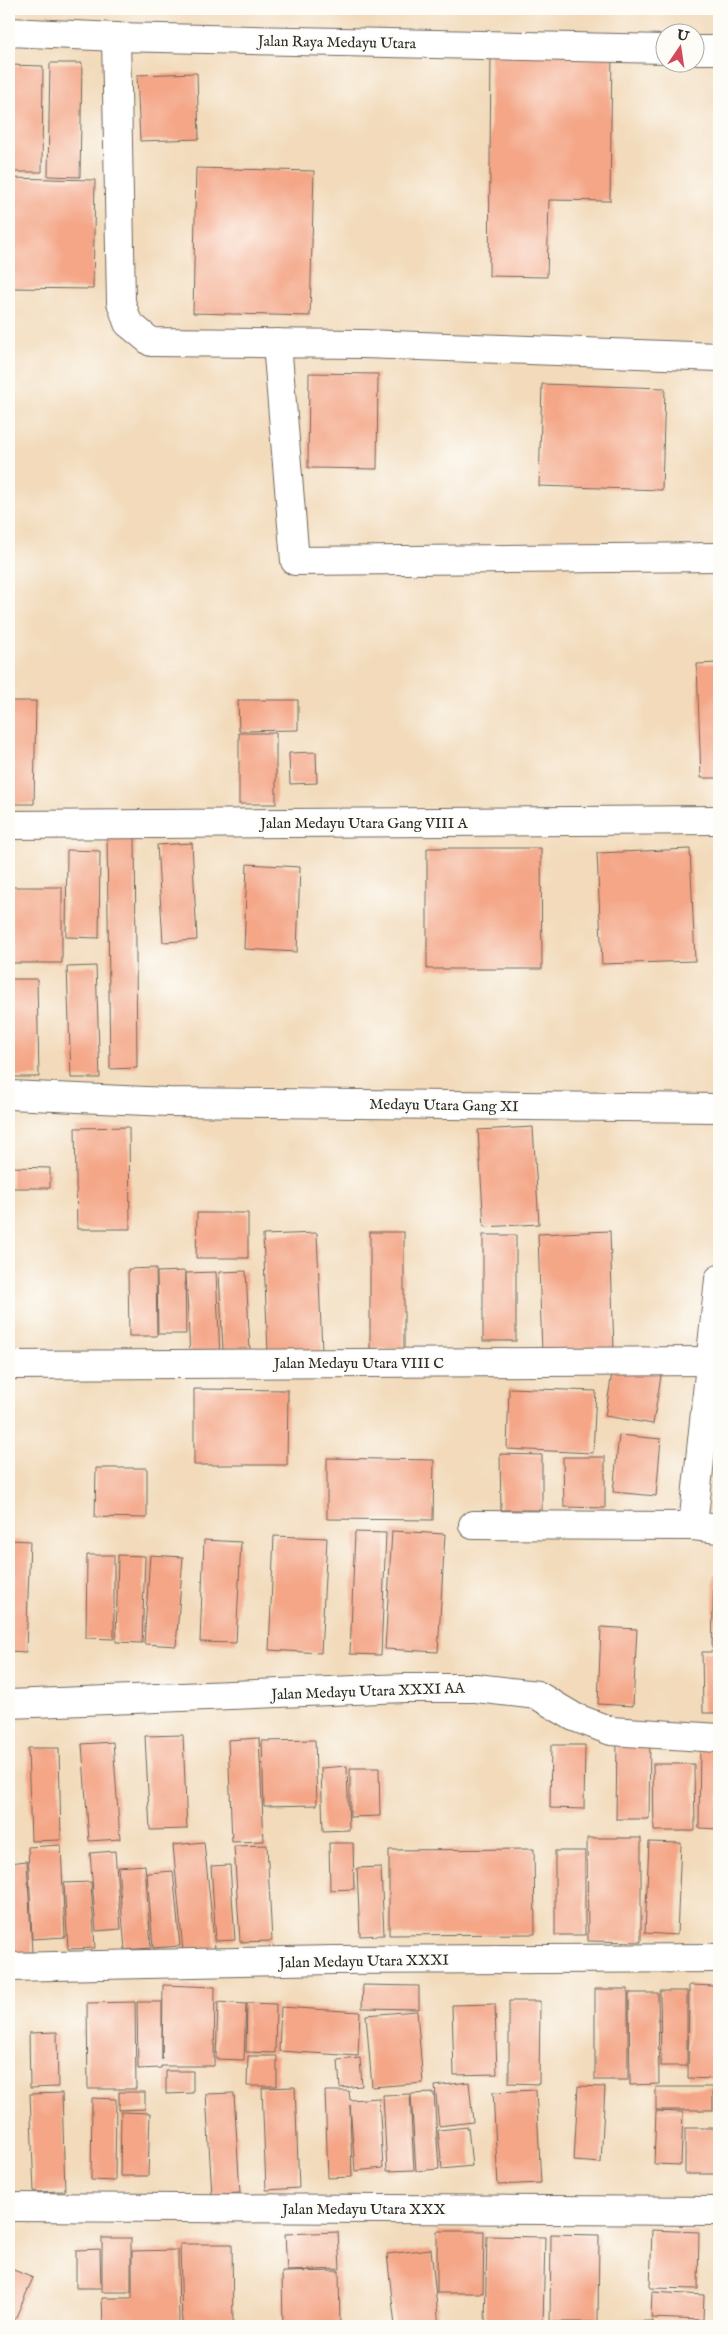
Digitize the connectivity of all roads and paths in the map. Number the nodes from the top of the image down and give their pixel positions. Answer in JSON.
{"nodes":[{"id":1,"x":9,"y":32,"type":"edge"},
{"id":2,"x":116,"y":37,"type":"junction"},
{"id":3,"x":656,"y":49,"type":"edge"},
{"id":4,"x":706,"y":50,"type":"edge"},
{"id":5,"x":719,"y":50,"type":"edge"},
{"id":6,"x":276,"y":343,"type":"junction"},
{"id":7,"x":719,"y":357,"type":"edge"},
{"id":8,"x":719,"y":558,"type":"edge"},
{"id":9,"x":719,"y":820,"type":"edge"},
{"id":10,"x":9,"y":825,"type":"edge"},
{"id":11,"x":9,"y":1095,"type":"edge"},
{"id":12,"x":719,"y":1108,"type":"edge"},
{"id":13,"x":719,"y":1279,"type":"edge"},
{"id":14,"x":709,"y":1361,"type":"junction"},
{"id":15,"x":9,"y":1365,"type":"edge"},
{"id":16,"x":473,"y":1525,"type":"dead end"},
{"id":17,"x":706,"y":1528,"type":"edge"},
{"id":18,"x":9,"y":1704,"type":"edge"},
{"id":19,"x":719,"y":1738,"type":"edge"},
{"id":20,"x":719,"y":1958,"type":"edge"},
{"id":21,"x":9,"y":1967,"type":"edge"},
{"id":22,"x":9,"y":2207,"type":"edge"},
{"id":23,"x":719,"y":2211,"type":"edge"}],
"edges":[{"from":1,"to":2,"type":"street","name":"Jalan Raya Medayu Utara"},
{"from":2,"to":3,"type":"street","name":"Jalan Raya Medayu Utara"},
{"from":2,"to":6,"type":"street"},
{"from":4,"to":5,"type":"street"},
{"from":6,"to":7,"type":"street"},
{"from":6,"to":8,"type":"street"},
{"from":9,"to":10,"type":"street","name":"Jalan Medayu Utara Gang VIII A"},
{"from":11,"to":12,"type":"street","name":"Medayu Utara Gang XI"},
{"from":13,"to":14,"type":"street"},
{"from":14,"to":15,"type":"street","name":"Jalan Medayu Utara VIII C"},
{"from":14,"to":17,"type":"street"},
{"from":16,"to":17,"type":"street"},
{"from":18,"to":19,"type":"street","name":"Jalan Medayu Utara XXXI AA"},
{"from":20,"to":21,"type":"street","name":"Jalan Medayu Utara XXXI"},
{"from":22,"to":23,"type":"street","name":"Jalan Medayu Utara XXX"}]}
